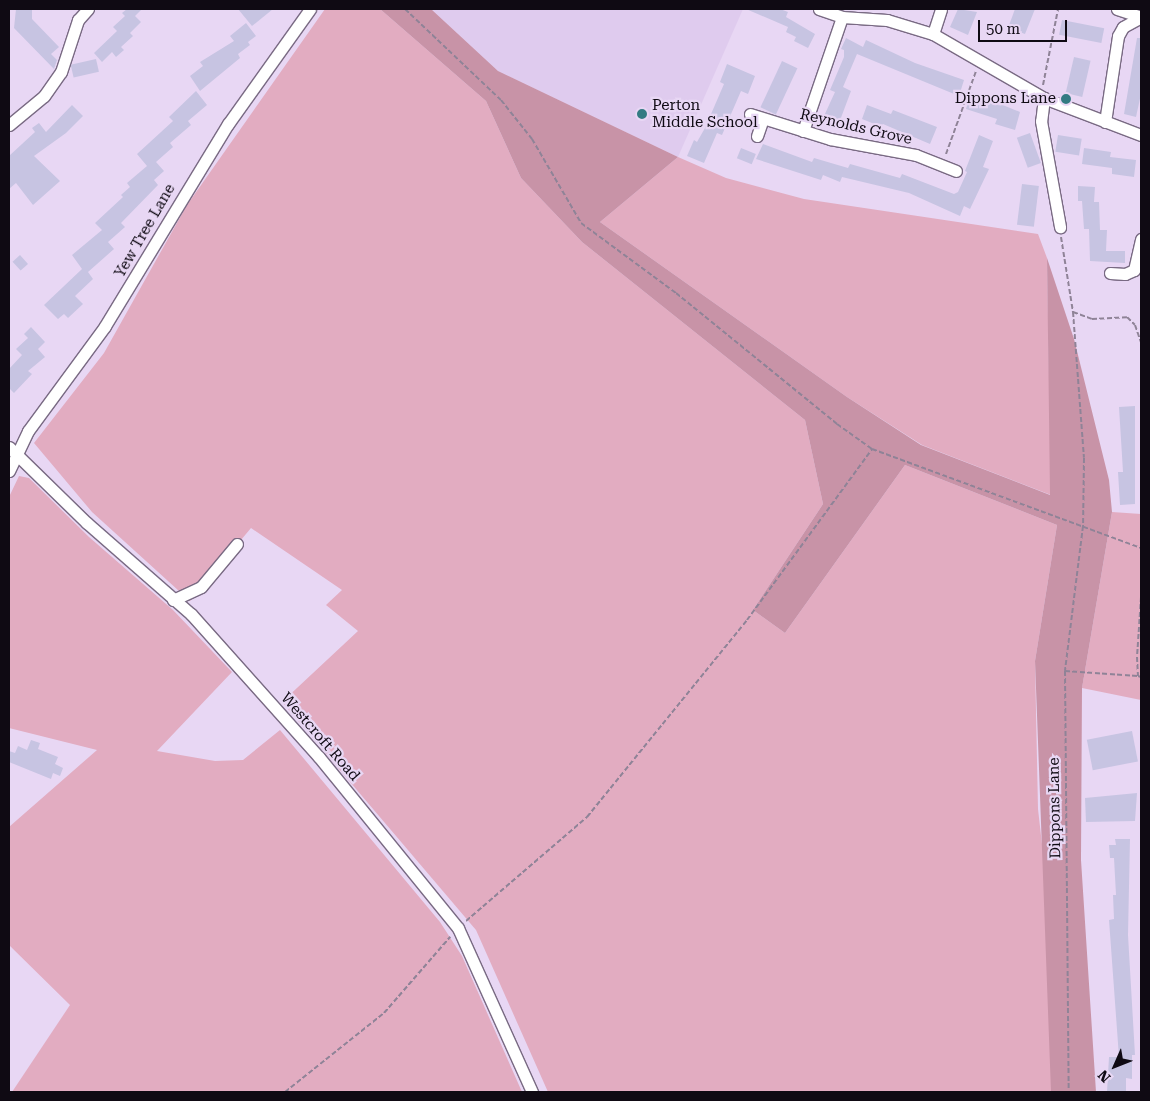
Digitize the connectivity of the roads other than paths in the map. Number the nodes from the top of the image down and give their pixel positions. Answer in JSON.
{"nodes":[{"id":1,"x":88,"y":9,"type":"edge"},
{"id":2,"x":310,"y":9,"type":"edge"},
{"id":3,"x":819,"y":9,"type":"edge"},
{"id":4,"x":941,"y":9,"type":"edge"},
{"id":5,"x":1117,"y":9,"type":"edge"},
{"id":6,"x":842,"y":17,"type":"junction"},
{"id":7,"x":1141,"y":17,"type":"edge"},
{"id":8,"x":933,"y":34,"type":"junction"},
{"id":9,"x":1044,"y":98,"type":"junction"},
{"id":10,"x":750,"y":114,"type":"dead end"},
{"id":11,"x":763,"y":119,"type":"junction"},
{"id":12,"x":1104,"y":122,"type":"junction"},
{"id":13,"x":9,"y":125,"type":"edge"},
{"id":14,"x":804,"y":131,"type":"junction"},
{"id":15,"x":1141,"y":135,"type":"edge"},
{"id":16,"x":757,"y":136,"type":"dead end"},
{"id":17,"x":946,"y":154,"type":"road end"},
{"id":18,"x":942,"y":165,"type":"junction"},
{"id":19,"x":956,"y":171,"type":"dead end"},
{"id":20,"x":1060,"y":228,"type":"road end"},
{"id":21,"x":1141,"y":239,"type":"edge"},
{"id":22,"x":1110,"y":274,"type":"dead end"},
{"id":23,"x":12,"y":451,"type":"edge"},
{"id":24,"x":9,"y":471,"type":"edge"},
{"id":25,"x":237,"y":544,"type":"dead end"},
{"id":26,"x":173,"y":600,"type":"junction"},
{"id":27,"x":532,"y":1092,"type":"edge"}],
"edges":[{"from":1,"to":13,"type":"street"},
{"from":2,"to":23,"type":"street","name":"Yew Tree Lane"},
{"from":3,"to":6,"type":"street"},
{"from":4,"to":8,"type":"street"},
{"from":5,"to":7,"type":"street"},
{"from":6,"to":8,"type":"street"},
{"from":6,"to":14,"type":"street"},
{"from":7,"to":12,"type":"street"},
{"from":8,"to":9,"type":"street"},
{"from":9,"to":12,"type":"street"},
{"from":9,"to":20,"type":"street"},
{"from":10,"to":11,"type":"street","name":"Reynolds Grove"},
{"from":11,"to":14,"type":"street","name":"Reynolds Grove"},
{"from":11,"to":16,"type":"street"},
{"from":12,"to":15,"type":"street"},
{"from":14,"to":18,"type":"street","name":"Reynolds Grove"},
{"from":17,"to":18,"type":"street"},
{"from":18,"to":19,"type":"street","name":"Reynolds Grove"},
{"from":21,"to":22,"type":"street"},
{"from":23,"to":24,"type":"street","name":"Yew Tree Lane"},
{"from":23,"to":26,"type":"street","name":"Westcroft Road"},
{"from":25,"to":26,"type":"street"},
{"from":26,"to":27,"type":"street","name":"Westcroft Road"}]}
